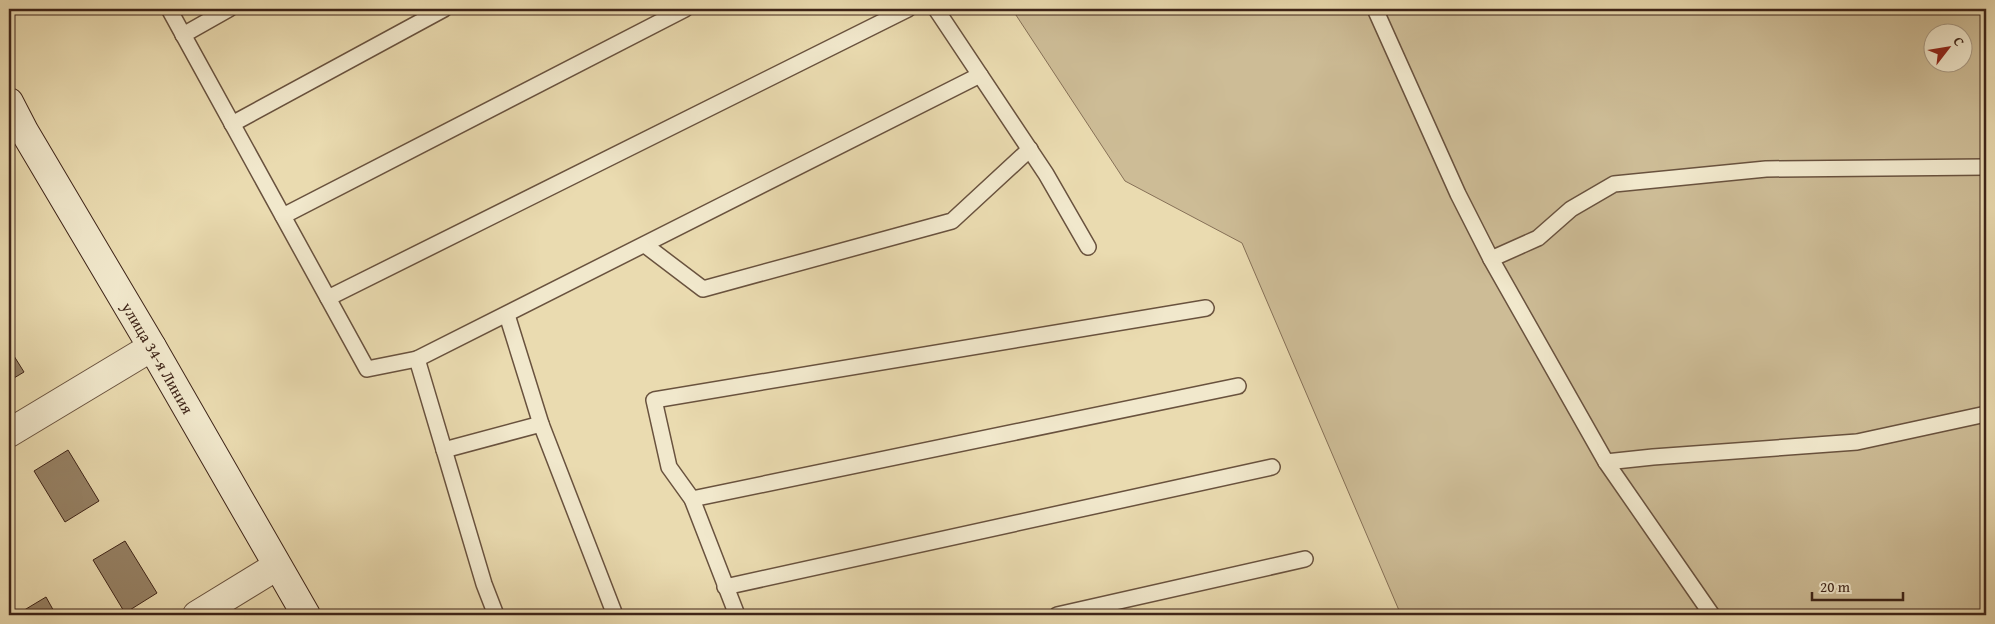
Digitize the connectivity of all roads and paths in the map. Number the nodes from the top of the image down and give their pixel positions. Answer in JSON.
{"nodes":[{"id":1,"x":169,"y":9,"type":"edge"},
{"id":2,"x":229,"y":9,"type":"edge"},
{"id":3,"x":444,"y":9,"type":"edge"},
{"id":4,"x":685,"y":9,"type":"edge"},
{"id":5,"x":908,"y":9,"type":"edge"},
{"id":6,"x":936,"y":9,"type":"edge"},
{"id":7,"x":1375,"y":9,"type":"edge"},
{"id":8,"x":183,"y":35,"type":"junction"},
{"id":9,"x":980,"y":74,"type":"junction"},
{"id":10,"x":9,"y":102,"type":"edge"},
{"id":11,"x":232,"y":124,"type":"junction"},
{"id":12,"x":16,"y":135,"type":"edge"},
{"id":13,"x":1030,"y":149,"type":"junction"},
{"id":14,"x":1986,"y":167,"type":"edge"},
{"id":15,"x":283,"y":216,"type":"junction"},
{"id":16,"x":645,"y":245,"type":"junction"},
{"id":17,"x":1088,"y":246,"type":"dead end"},
{"id":18,"x":1491,"y":259,"type":"junction"},
{"id":19,"x":328,"y":298,"type":"junction"},
{"id":20,"x":1206,"y":308,"type":"dead end"},
{"id":21,"x":507,"y":315,"type":"junction"},
{"id":22,"x":152,"y":347,"type":"junction"},
{"id":23,"x":417,"y":360,"type":"junction"},
{"id":24,"x":1238,"y":386,"type":"dead end"},
{"id":25,"x":1986,"y":414,"type":"edge"},
{"id":26,"x":541,"y":424,"type":"junction"},
{"id":27,"x":9,"y":433,"type":"edge"},
{"id":28,"x":444,"y":450,"type":"junction"},
{"id":29,"x":1606,"y":462,"type":"junction"},
{"id":30,"x":1272,"y":466,"type":"dead end"},
{"id":31,"x":692,"y":500,"type":"junction"},
{"id":32,"x":1305,"y":559,"type":"dead end"},
{"id":33,"x":277,"y":566,"type":"junction"},
{"id":34,"x":725,"y":587,"type":"junction"},
{"id":35,"x":197,"y":615,"type":"edge"},
{"id":36,"x":306,"y":615,"type":"edge"},
{"id":37,"x":496,"y":615,"type":"edge"},
{"id":38,"x":615,"y":615,"type":"edge"},
{"id":39,"x":736,"y":615,"type":"edge"},
{"id":40,"x":1057,"y":615,"type":"edge"},
{"id":41,"x":1712,"y":615,"type":"edge"}],
"edges":[{"from":1,"to":8,"type":"lane"},
{"from":2,"to":8,"type":"lane"},
{"from":3,"to":11,"type":"lane"},
{"from":4,"to":15,"type":"lane"},
{"from":5,"to":19,"type":"lane"},
{"from":6,"to":9,"type":"lane"},
{"from":7,"to":18,"type":"lane"},
{"from":8,"to":11,"type":"lane"},
{"from":9,"to":13,"type":"lane"},
{"from":9,"to":16,"type":"lane"},
{"from":10,"to":12,"type":"main road","name":"улица 34-я Линия"},
{"from":11,"to":15,"type":"lane"},
{"from":12,"to":22,"type":"main road","name":"улица 34-я Линия"},
{"from":13,"to":16,"type":"lane"},
{"from":13,"to":17,"type":"lane"},
{"from":14,"to":18,"type":"lane"},
{"from":15,"to":19,"type":"lane"},
{"from":16,"to":21,"type":"lane"},
{"from":18,"to":29,"type":"lane"},
{"from":19,"to":23,"type":"lane"},
{"from":20,"to":31,"type":"lane"},
{"from":21,"to":23,"type":"lane"},
{"from":21,"to":26,"type":"lane"},
{"from":22,"to":27,"type":"main road"},
{"from":22,"to":33,"type":"main road","name":"улица 34-я Линия"},
{"from":23,"to":28,"type":"lane"},
{"from":24,"to":31,"type":"lane"},
{"from":25,"to":29,"type":"lane"},
{"from":26,"to":28,"type":"lane"},
{"from":26,"to":38,"type":"lane"},
{"from":28,"to":37,"type":"lane"},
{"from":29,"to":41,"type":"lane"},
{"from":30,"to":34,"type":"lane"},
{"from":31,"to":34,"type":"lane"},
{"from":32,"to":40,"type":"lane"},
{"from":33,"to":35,"type":"main road"},
{"from":33,"to":36,"type":"main road","name":"улица 34-я Линия"},
{"from":34,"to":39,"type":"lane"}]}
